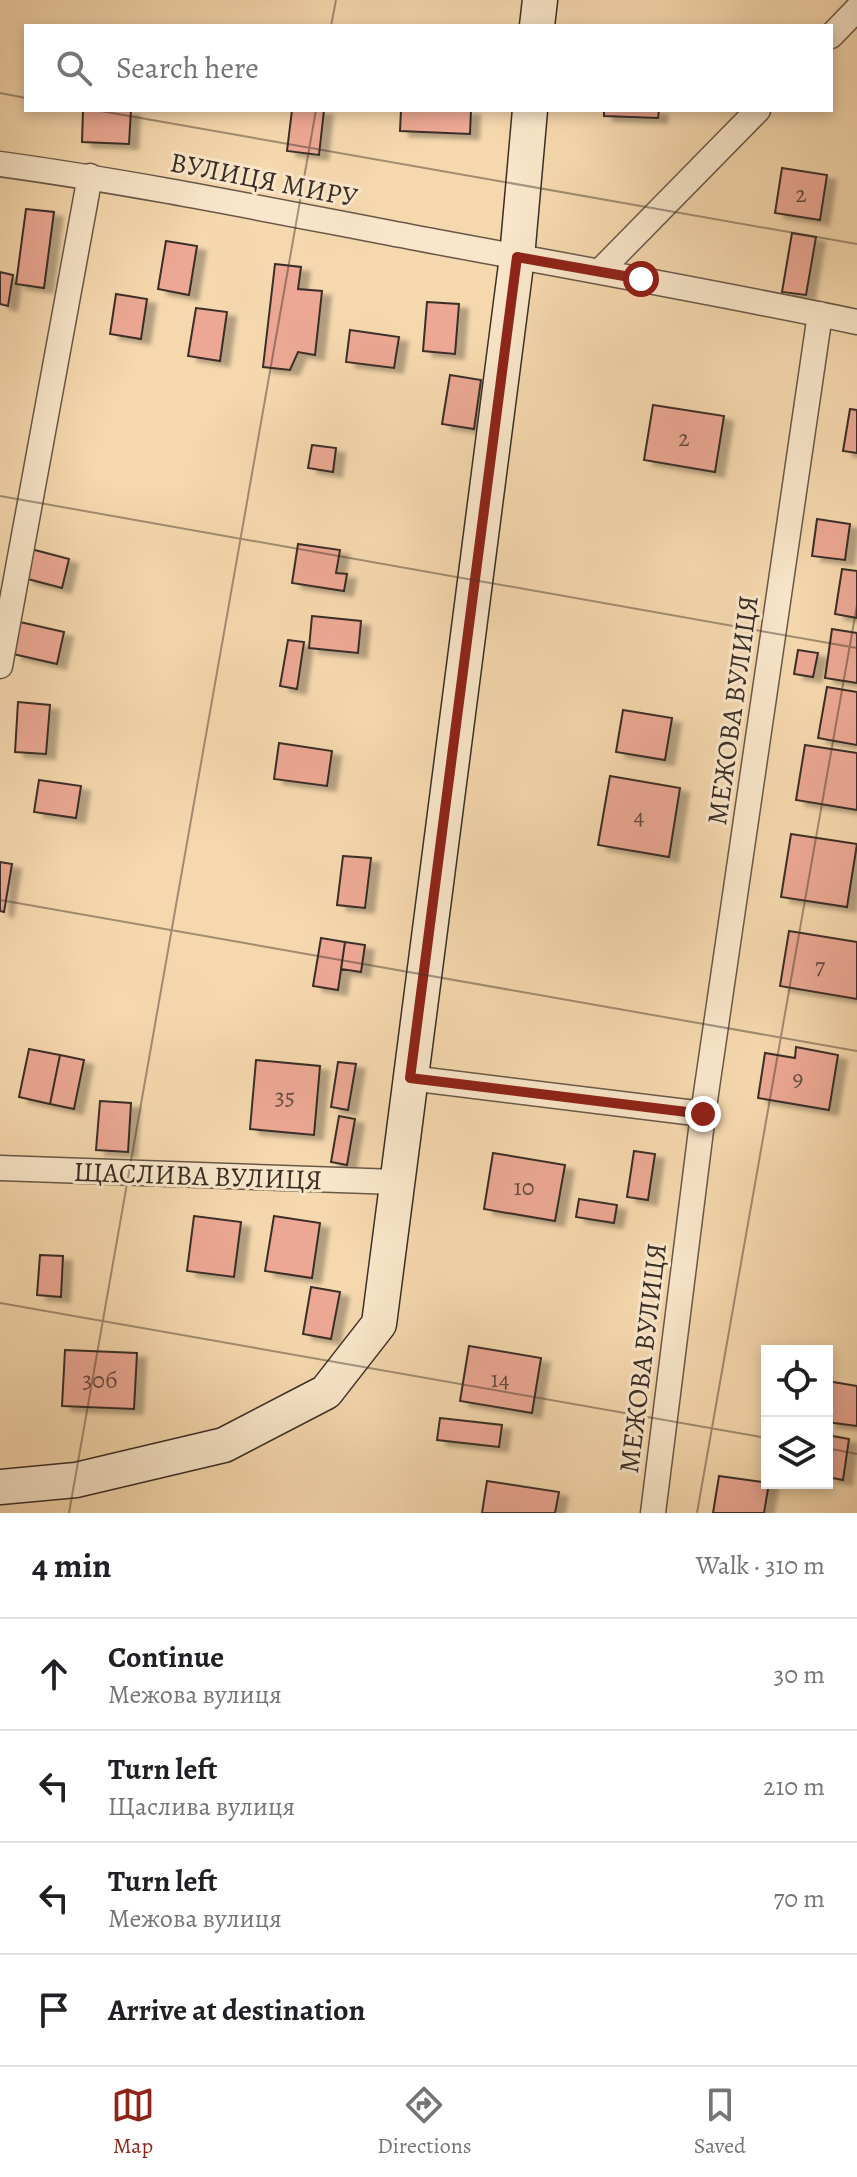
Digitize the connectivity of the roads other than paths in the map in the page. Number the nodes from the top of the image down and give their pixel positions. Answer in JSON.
{"nodes":[{"id":1,"x":540,"y":0,"type":"edge"},
{"id":2,"x":857,"y":9,"type":"edge"},
{"id":3,"x":537,"y":24,"type":"edge"},
{"id":4,"x":833,"y":34,"type":"edge"},
{"id":5,"x":530,"y":112,"type":"edge"},
{"id":6,"x":756,"y":112,"type":"edge"},
{"id":7,"x":0,"y":164,"type":"edge"},
{"id":8,"x":90,"y":176,"type":"junction"},
{"id":9,"x":517,"y":257,"type":"junction"},
{"id":10,"x":601,"y":270,"type":"junction"},
{"id":11,"x":820,"y":314,"type":"junction"},
{"id":12,"x":857,"y":322,"type":"edge"},
{"id":13,"x":0,"y":666,"type":"edge"},
{"id":14,"x":410,"y":1078,"type":"junction"},
{"id":15,"x":703,"y":1114,"type":"junction"},
{"id":16,"x":0,"y":1168,"type":"edge"},
{"id":17,"x":396,"y":1182,"type":"junction"},
{"id":18,"x":0,"y":1487,"type":"edge"},
{"id":19,"x":653,"y":1513,"type":"edge"}],
"edges":[{"from":1,"to":3,"type":"street"},
{"from":2,"to":4,"type":"street"},
{"from":5,"to":9,"type":"street"},
{"from":6,"to":10,"type":"street"},
{"from":7,"to":8,"type":"street","name":"ВУЛИЦЯ МИРУ"},
{"from":8,"to":9,"type":"street","name":"ВУЛИЦЯ МИРУ"},
{"from":8,"to":13,"type":"street"},
{"from":9,"to":10,"type":"street"},
{"from":9,"to":14,"type":"street"},
{"from":10,"to":11,"type":"street"},
{"from":11,"to":12,"type":"street"},
{"from":11,"to":15,"type":"street","name":"МЕЖОВА ВУЛИЦЯ"},
{"from":14,"to":15,"type":"street"},
{"from":14,"to":17,"type":"street"},
{"from":15,"to":19,"type":"street","name":"МЕЖОВА ВУЛИЦЯ"},
{"from":16,"to":17,"type":"street","name":"ЩАСЛИВА ВУЛИЦЯ"},
{"from":17,"to":18,"type":"street"}]}
